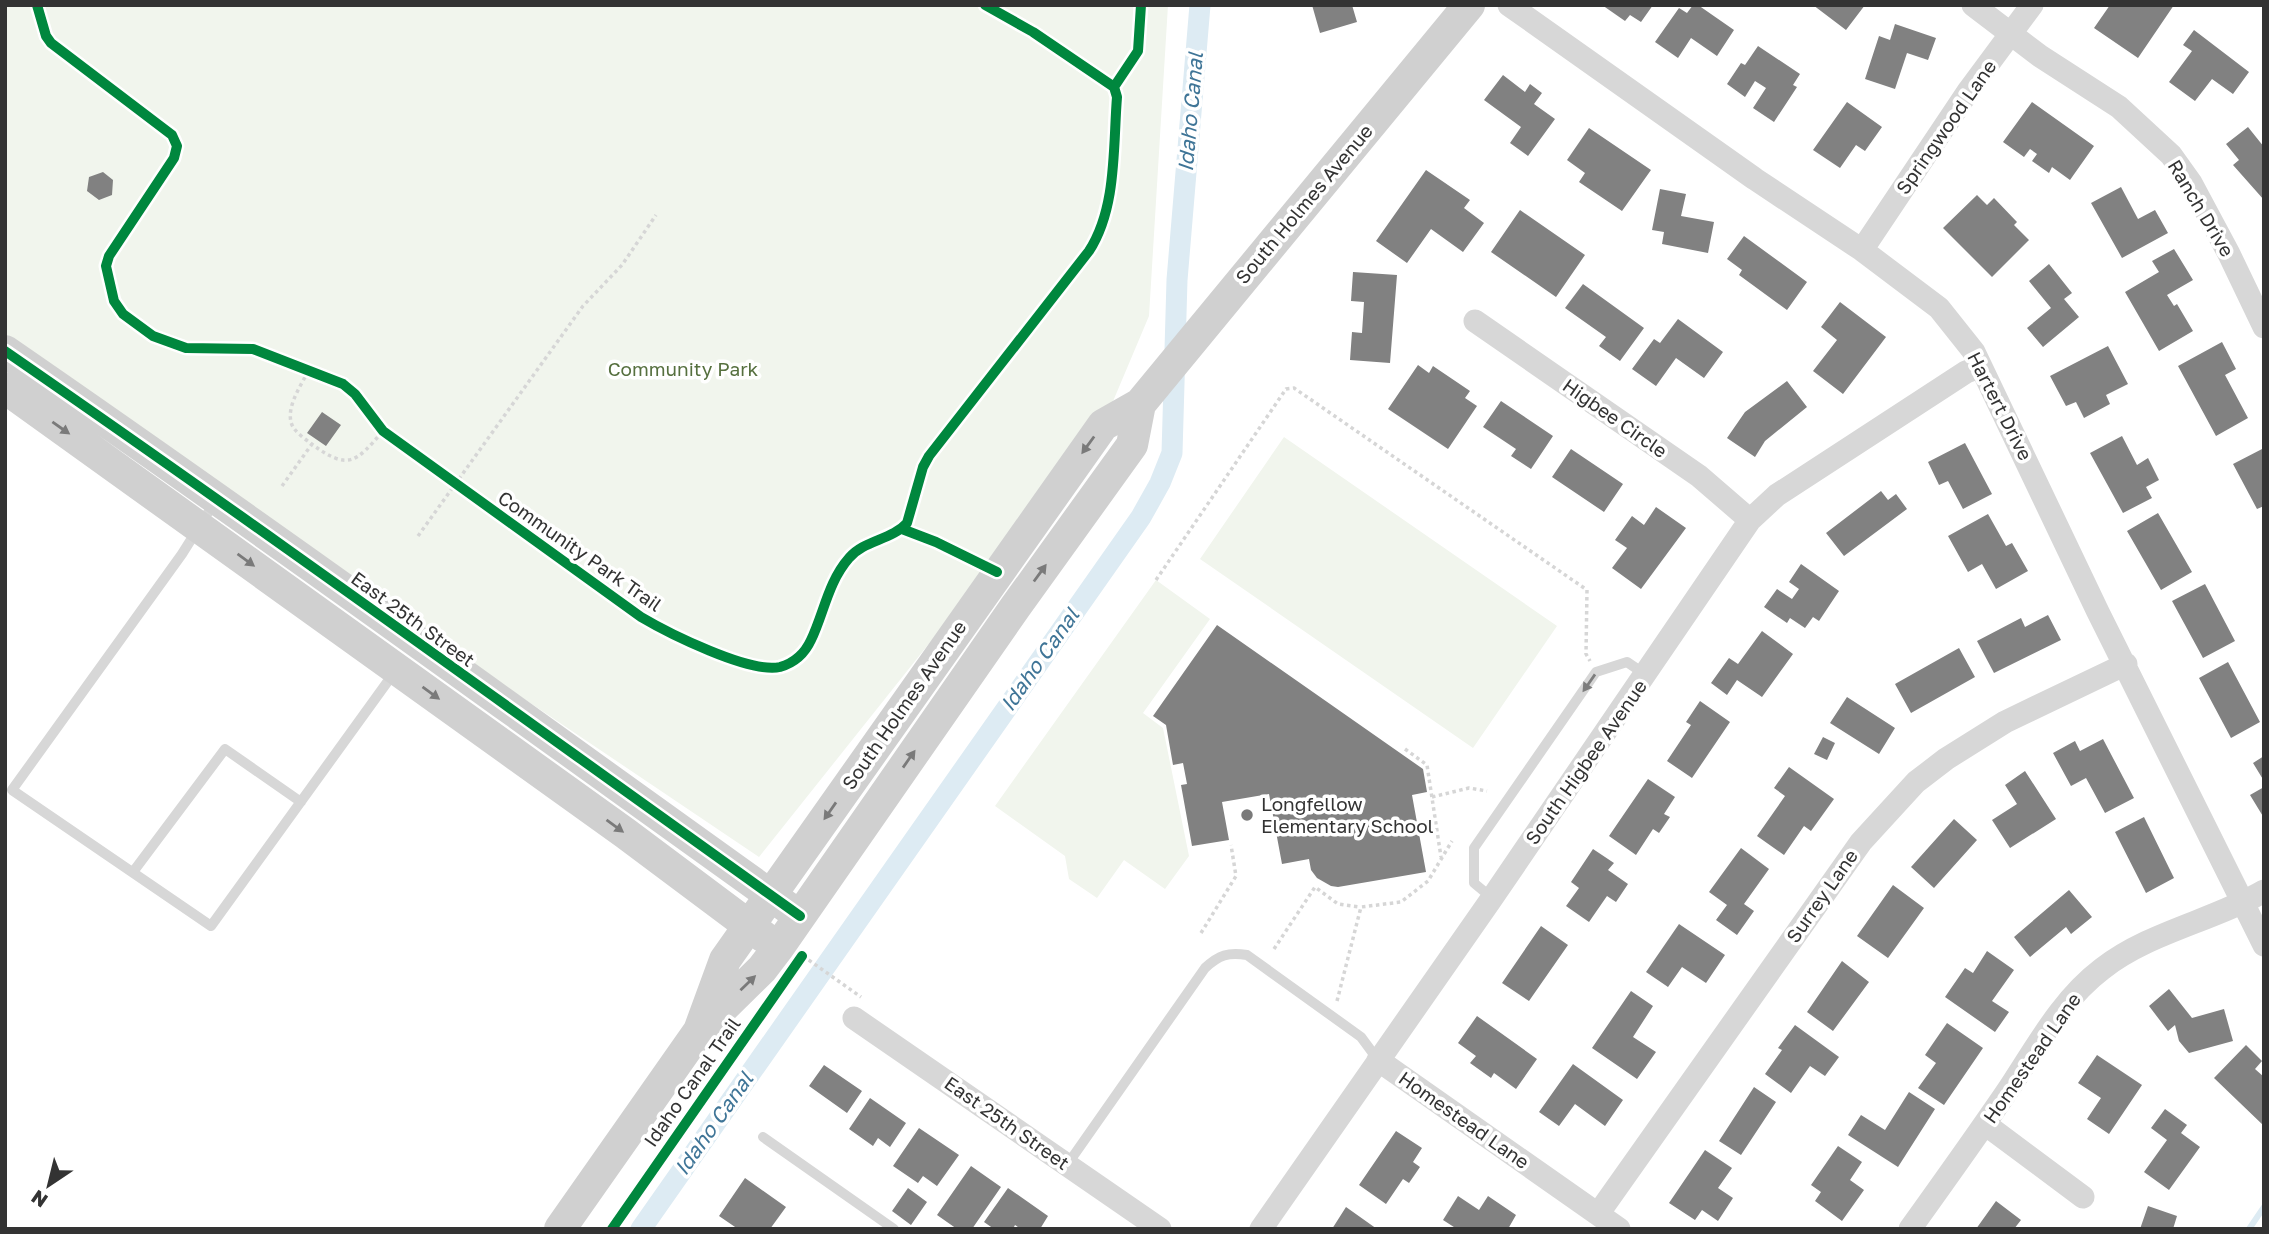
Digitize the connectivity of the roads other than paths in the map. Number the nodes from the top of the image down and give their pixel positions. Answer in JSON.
{"nodes":[{"id":1,"x":1469,"y":5,"type":"edge"},
{"id":2,"x":1509,"y":5,"type":"edge"},
{"id":3,"x":1973,"y":5,"type":"edge"},
{"id":4,"x":2032,"y":5,"type":"edge"},
{"id":5,"x":2012,"y":33,"type":"junction"},
{"id":6,"x":1862,"y":250,"type":"junction"},
{"id":7,"x":1475,"y":321,"type":"dead end"},
{"id":8,"x":2264,"y":327,"type":"edge"},
{"id":9,"x":5,"y":351,"type":"edge"},
{"id":10,"x":1979,"y":367,"type":"junction"},
{"id":11,"x":5,"y":388,"type":"edge"},
{"id":12,"x":1140,"y":404,"type":"junction"},
{"id":13,"x":217,"y":498,"type":"junction"},
{"id":14,"x":1750,"y":520,"type":"junction"},
{"id":15,"x":199,"y":526,"type":"junction"},
{"id":16,"x":407,"y":656,"type":"junction"},
{"id":17,"x":2126,"y":664,"type":"junction"},
{"id":18,"x":1646,"y":675,"type":"junction"},
{"id":19,"x":301,"y":802,"type":"junction"},
{"id":20,"x":133,"y":872,"type":"junction"},
{"id":21,"x":2264,"y":891,"type":"edge"},
{"id":22,"x":771,"y":895,"type":"junction"},
{"id":23,"x":1492,"y":898,"type":"junction"},
{"id":24,"x":2243,"y":903,"type":"junction"},
{"id":25,"x":800,"y":916,"type":"junction"},
{"id":26,"x":749,"y":926,"type":"junction"},
{"id":27,"x":2264,"y":945,"type":"edge"},
{"id":28,"x":795,"y":957,"type":"junction"},
{"id":29,"x":858,"y":1007,"type":"road end"},
{"id":30,"x":699,"y":1031,"type":"junction"},
{"id":31,"x":1378,"y":1060,"type":"junction"},
{"id":32,"x":1985,"y":1124,"type":"junction"},
{"id":33,"x":763,"y":1137,"type":"dead end"},
{"id":34,"x":1067,"y":1165,"type":"junction"},
{"id":35,"x":2083,"y":1197,"type":"dead end"},
{"id":36,"x":1598,"y":1214,"type":"junction"},
{"id":37,"x":560,"y":1229,"type":"edge"},
{"id":38,"x":894,"y":1229,"type":"edge"},
{"id":39,"x":1160,"y":1229,"type":"edge"},
{"id":40,"x":1261,"y":1229,"type":"edge"},
{"id":41,"x":1619,"y":1229,"type":"edge"},
{"id":42,"x":1910,"y":1229,"type":"edge"}],
"edges":[{"from":1,"to":12,"type":"main road","name":"South Holmes Avenue"},
{"from":2,"to":6,"type":"street","name":"Hartert Drive"},
{"from":3,"to":5,"type":"street","name":"Ranch Drive"},
{"from":4,"to":5,"type":"street","name":"Springwood Lane"},
{"from":5,"to":6,"type":"street","name":"Springwood Lane"},
{"from":5,"to":8,"type":"street","name":"Ranch Drive"},
{"from":6,"to":10,"type":"street","name":"Hartert Drive"},
{"from":7,"to":14,"type":"street","name":"Higbee Circle"},
{"from":9,"to":13,"type":"main road","name":"East 25th Street"},
{"from":10,"to":14,"type":"street","name":"South Higbee Avenue"},
{"from":10,"to":17,"type":"street","name":"Hartert Drive"},
{"from":11,"to":15,"type":"main road","name":"East 25th Street","one_way":true},
{"from":12,"to":22,"type":"main road","name":"South Holmes Avenue","one_way":true},
{"from":25,"to":12,"type":"main road","name":"South Holmes Avenue","one_way":true},
{"from":13,"to":15,"type":"lane"},
{"from":13,"to":16,"type":"main road","name":"East 25th Street"},
{"from":14,"to":18,"type":"street","name":"South Higbee Avenue"},
{"from":15,"to":16,"type":"main road","name":"East 25th Street","one_way":true},
{"from":15,"to":20,"type":"lane"},
{"from":16,"to":19,"type":"lane"},
{"from":16,"to":22,"type":"main road","name":"East 25th Street"},
{"from":16,"to":26,"type":"main road","name":"East 25th Street","one_way":true},
{"from":17,"to":24,"type":"street","name":"Hartert Drive"},
{"from":17,"to":36,"type":"street","name":"Surrey Lane"},
{"from":18,"to":23,"type":"street","name":"South Higbee Avenue"},
{"from":18,"to":23,"type":"lane","one_way":true},
{"from":19,"to":20,"type":"lane"},
{"from":19,"to":20,"type":"lane"},
{"from":21,"to":24,"type":"street","name":"Homestead Lane"},
{"from":22,"to":25,"type":"main road","name":"East 25th Street"},
{"from":22,"to":26,"type":"main road","name":"South Holmes Avenue"},
{"from":23,"to":31,"type":"street","name":"South Higbee Avenue"},
{"from":24,"to":27,"type":"street","name":"Hartert Drive"},
{"from":24,"to":32,"type":"street","name":"Homestead Lane"},
{"from":25,"to":28,"type":"main road","name":"South Holmes Avenue"},
{"from":26,"to":28,"type":"main road","name":"East 25th Street"},
{"from":26,"to":30,"type":"main road","name":"South Holmes Avenue"},
{"from":30,"to":28,"type":"main road","name":"South Holmes Avenue","one_way":true},
{"from":29,"to":34,"type":"street","name":"East 25th Street"},
{"from":30,"to":37,"type":"main road","name":"South Holmes Avenue"},
{"from":31,"to":34,"type":"lane"},
{"from":31,"to":36,"type":"street","name":"Homestead Lane"},
{"from":31,"to":40,"type":"street","name":"South Higbee Avenue"},
{"from":32,"to":35,"type":"street"},
{"from":32,"to":42,"type":"street","name":"Homestead Lane"},
{"from":33,"to":38,"type":"lane"},
{"from":34,"to":39,"type":"street","name":"East 25th Street"},
{"from":36,"to":41,"type":"street","name":"Homestead Lane"}]}
